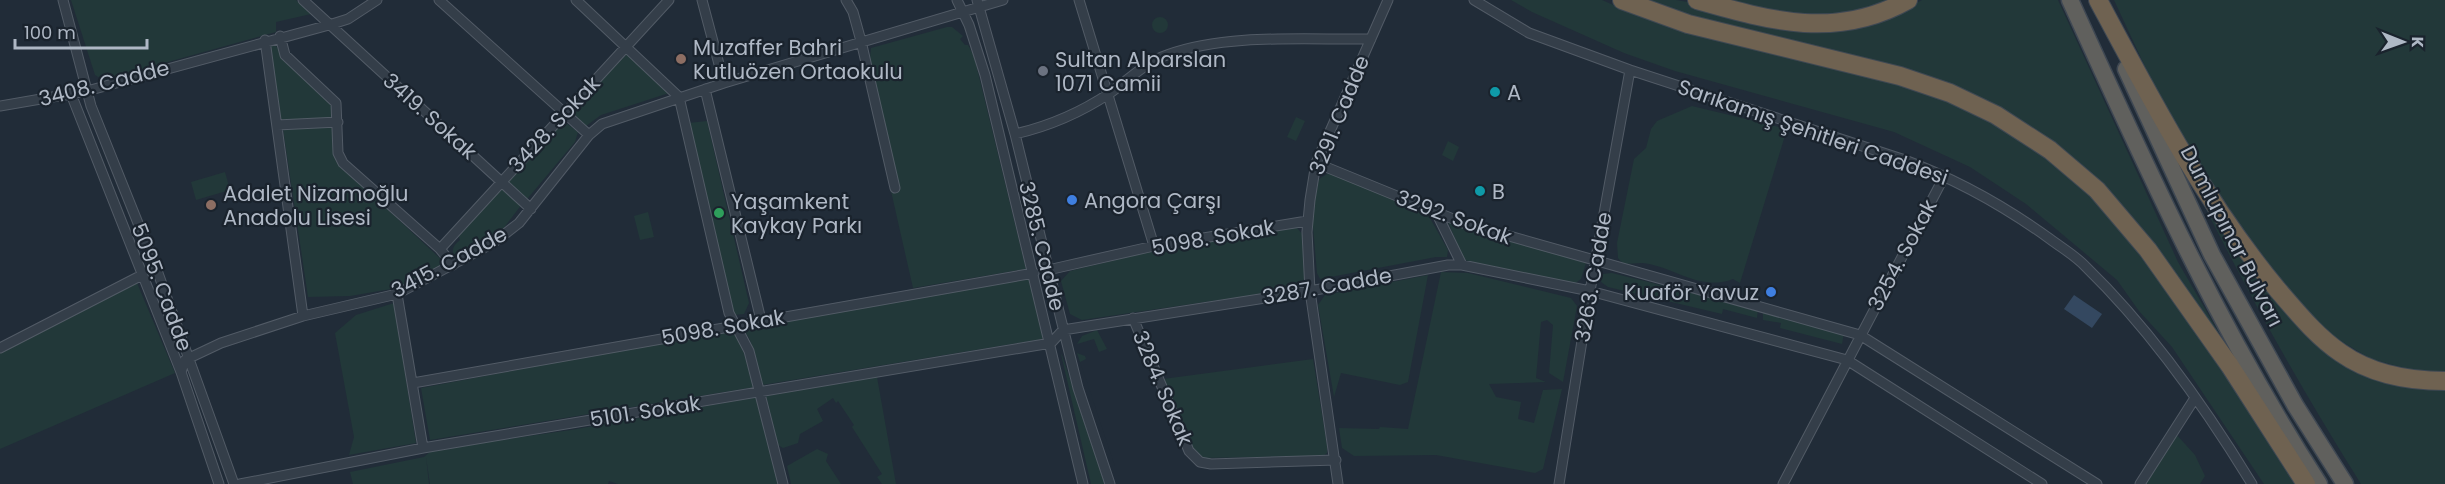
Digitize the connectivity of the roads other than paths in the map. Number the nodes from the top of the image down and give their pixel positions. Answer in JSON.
{"nodes":[{"id":1,"x":63,"y":0,"type":"edge"},
{"id":2,"x":303,"y":0,"type":"edge"},
{"id":3,"x":377,"y":0,"type":"edge"},
{"id":4,"x":439,"y":0,"type":"edge"},
{"id":5,"x":576,"y":0,"type":"edge"},
{"id":6,"x":669,"y":0,"type":"edge"},
{"id":7,"x":702,"y":0,"type":"edge"},
{"id":8,"x":846,"y":0,"type":"edge"},
{"id":9,"x":957,"y":0,"type":"edge"},
{"id":10,"x":1002,"y":0,"type":"edge"},
{"id":11,"x":1079,"y":0,"type":"edge"},
{"id":12,"x":1388,"y":0,"type":"edge"},
{"id":13,"x":1474,"y":0,"type":"edge"},
{"id":14,"x":1622,"y":0,"type":"edge"},
{"id":15,"x":1697,"y":0,"type":"edge"},
{"id":16,"x":1908,"y":0,"type":"edge"},
{"id":17,"x":2070,"y":0,"type":"edge"},
{"id":18,"x":2096,"y":0,"type":"edge"},
{"id":19,"x":979,"y":3,"type":"edge"},
{"id":20,"x":964,"y":12,"type":"junction"},
{"id":21,"x":329,"y":25,"type":"junction"},
{"id":22,"x":280,"y":36,"type":"junction"},
{"id":23,"x":1371,"y":39,"type":"junction"},
{"id":24,"x":265,"y":40,"type":"junction"},
{"id":25,"x":861,"y":41,"type":"junction"},
{"id":26,"x":626,"y":46,"type":"junction"},
{"id":27,"x":1630,"y":70,"type":"junction"},
{"id":28,"x":724,"y":83,"type":"junction"},
{"id":29,"x":705,"y":89,"type":"junction"},
{"id":30,"x":87,"y":91,"type":"junction"},
{"id":31,"x":1109,"y":93,"type":"junction"},
{"id":32,"x":71,"y":94,"type":"junction"},
{"id":33,"x":679,"y":98,"type":"junction"},
{"id":34,"x":0,"y":106,"type":"edge"},
{"id":35,"x":565,"y":112,"type":"junction"},
{"id":36,"x":338,"y":122,"type":"junction"},
{"id":37,"x":277,"y":125,"type":"junction"},
{"id":38,"x":1015,"y":134,"type":"junction"},
{"id":39,"x":589,"y":135,"type":"junction"},
{"id":40,"x":1316,"y":163,"type":"junction"},
{"id":41,"x":1945,"y":175,"type":"junction"},
{"id":42,"x":501,"y":180,"type":"junction"},
{"id":43,"x":896,"y":188,"type":"dead end"},
{"id":44,"x":531,"y":208,"type":"junction"},
{"id":45,"x":1437,"y":214,"type":"junction"},
{"id":46,"x":1307,"y":221,"type":"junction"},
{"id":47,"x":1154,"y":246,"type":"junction"},
{"id":48,"x":440,"y":249,"type":"junction"},
{"id":49,"x":1595,"y":262,"type":"junction"},
{"id":50,"x":453,"y":265,"type":"junction"},
{"id":51,"x":1462,"y":265,"type":"junction"},
{"id":52,"x":1048,"y":270,"type":"junction"},
{"id":53,"x":1034,"y":273,"type":"junction"},
{"id":54,"x":142,"y":275,"type":"junction"},
{"id":55,"x":1310,"y":291,"type":"junction"},
{"id":56,"x":1590,"y":291,"type":"junction"},
{"id":57,"x":397,"y":294,"type":"junction"},
{"id":58,"x":303,"y":316,"type":"junction"},
{"id":59,"x":1133,"y":318,"type":"junction"},
{"id":60,"x":761,"y":320,"type":"junction"},
{"id":61,"x":736,"y":325,"type":"junction"},
{"id":62,"x":1063,"y":330,"type":"junction"},
{"id":63,"x":1860,"y":335,"type":"junction"},
{"id":64,"x":1051,"y":343,"type":"junction"},
{"id":65,"x":0,"y":348,"type":"edge"},
{"id":66,"x":190,"y":358,"type":"junction"},
{"id":67,"x":1847,"y":360,"type":"junction"},
{"id":68,"x":181,"y":372,"type":"junction"},
{"id":69,"x":2445,"y":381,"type":"edge"},
{"id":70,"x":413,"y":383,"type":"junction"},
{"id":71,"x":760,"y":392,"type":"junction"},
{"id":72,"x":2195,"y":398,"type":"junction"},
{"id":73,"x":423,"y":448,"type":"junction"},
{"id":74,"x":1336,"y":460,"type":"junction"},
{"id":75,"x":219,"y":484,"type":"edge"},
{"id":76,"x":234,"y":484,"type":"edge"},
{"id":77,"x":240,"y":484,"type":"edge"},
{"id":78,"x":783,"y":484,"type":"edge"},
{"id":79,"x":1083,"y":484,"type":"edge"},
{"id":80,"x":1110,"y":484,"type":"edge"},
{"id":81,"x":1338,"y":484,"type":"edge"},
{"id":82,"x":1559,"y":484,"type":"edge"},
{"id":83,"x":1783,"y":484,"type":"edge"},
{"id":84,"x":2042,"y":484,"type":"edge"},
{"id":85,"x":2097,"y":484,"type":"edge"},
{"id":86,"x":2140,"y":484,"type":"edge"},
{"id":87,"x":2252,"y":484,"type":"edge"},
{"id":88,"x":2306,"y":484,"type":"edge"},
{"id":89,"x":2319,"y":484,"type":"edge"},
{"id":90,"x":2345,"y":484,"type":"edge"}],
"edges":[{"from":1,"to":30,"type":"street","name":"5095. Cadde"},
{"from":2,"to":21,"type":"street","name":"3419. Sokak"},
{"from":3,"to":21,"type":"street","name":"3408. Cadde"},
{"from":4,"to":35,"type":"street"},
{"from":5,"to":26,"type":"street"},
{"from":6,"to":26,"type":"street","name":"3428. Sokak"},
{"from":7,"to":28,"type":"street"},
{"from":8,"to":25,"type":"street"},
{"from":9,"to":20,"type":"street","name":"3285. Cadde"},
{"from":10,"to":19,"type":"street","name":"3415. Cadde"},
{"from":11,"to":31,"type":"street"},
{"from":12,"to":23,"type":"street","name":"3291. Cadde"},
{"from":13,"to":27,"type":"street","name":"Sarıkamış Şehitleri Caddesi"},
{"from":14,"to":88,"type":"highway"},
{"from":15,"to":16,"type":"highway"},
{"from":17,"to":89,"type":"highway"},
{"from":18,"to":69,"type":"highway"},
{"from":18,"to":90,"type":"highway","name":"Dumlupınar Bulvarı"},
{"from":19,"to":20,"type":"street","name":"3415. Cadde"},
{"from":19,"to":38,"type":"street","name":"3285. Cadde"},
{"from":20,"to":25,"type":"street","name":"3415. Cadde"},
{"from":20,"to":53,"type":"street","name":"3285. Cadde"},
{"from":21,"to":22,"type":"street","name":"3408. Cadde"},
{"from":21,"to":42,"type":"street","name":"3419. Sokak"},
{"from":22,"to":24,"type":"street","name":"3408. Cadde"},
{"from":22,"to":36,"type":"street"},
{"from":23,"to":31,"type":"street"},
{"from":23,"to":40,"type":"street","name":"3291. Cadde"},
{"from":24,"to":30,"type":"street","name":"3408. Cadde"},
{"from":24,"to":37,"type":"street"},
{"from":25,"to":28,"type":"street","name":"3415. Cadde"},
{"from":25,"to":43,"type":"street"},
{"from":26,"to":33,"type":"street"},
{"from":26,"to":35,"type":"street","name":"3428. Sokak"},
{"from":27,"to":41,"type":"street","name":"Sarıkamış Şehitleri Caddesi"},
{"from":27,"to":49,"type":"street","name":"3263. Cadde"},
{"from":28,"to":29,"type":"street","name":"3415. Cadde"},
{"from":29,"to":33,"type":"street","name":"3415. Cadde"},
{"from":29,"to":60,"type":"street"},
{"from":30,"to":32,"type":"street","name":"3408. Cadde"},
{"from":30,"to":66,"type":"street","name":"5095. Cadde"},
{"from":31,"to":38,"type":"street"},
{"from":31,"to":47,"type":"street"},
{"from":32,"to":34,"type":"street","name":"3408. Cadde"},
{"from":32,"to":54,"type":"street","name":"5095. Cadde"},
{"from":33,"to":39,"type":"street","name":"3415. Cadde"},
{"from":33,"to":61,"type":"street"},
{"from":35,"to":39,"type":"street"},
{"from":35,"to":42,"type":"street","name":"3428. Sokak"},
{"from":36,"to":37,"type":"street"},
{"from":36,"to":48,"type":"street"},
{"from":37,"to":58,"type":"street"},
{"from":38,"to":52,"type":"street","name":"3285. Cadde"},
{"from":39,"to":44,"type":"street","name":"3415. Cadde"},
{"from":40,"to":45,"type":"street","name":"3292. Sokak"},
{"from":40,"to":46,"type":"street","name":"3291. Cadde"},
{"from":41,"to":63,"type":"street","name":"3254. Sokak"},
{"from":41,"to":72,"type":"street","name":"Sarıkamış Şehitleri Caddesi"},
{"from":42,"to":44,"type":"street","name":"3419. Sokak"},
{"from":42,"to":48,"type":"street","name":"3428. Sokak"},
{"from":44,"to":50,"type":"street","name":"3415. Cadde"},
{"from":45,"to":49,"type":"street","name":"3292. Sokak"},
{"from":45,"to":51,"type":"street"},
{"from":46,"to":47,"type":"street","name":"5098. Sokak"},
{"from":46,"to":55,"type":"street","name":"3291. Cadde"},
{"from":47,"to":52,"type":"street","name":"5098. Sokak"},
{"from":48,"to":50,"type":"street"},
{"from":49,"to":56,"type":"street","name":"3263. Cadde"},
{"from":49,"to":63,"type":"street","name":"3292. Sokak"},
{"from":50,"to":57,"type":"street","name":"3415. Cadde"},
{"from":51,"to":55,"type":"street","name":"3287. Cadde"},
{"from":51,"to":56,"type":"street","name":"3287. Cadde"},
{"from":52,"to":62,"type":"street","name":"3285. Cadde"},
{"from":53,"to":60,"type":"street","name":"5098. Sokak"},
{"from":53,"to":64,"type":"street","name":"3285. Cadde"},
{"from":54,"to":65,"type":"street"},
{"from":54,"to":68,"type":"street","name":"5095. Cadde"},
{"from":55,"to":59,"type":"street","name":"3287. Cadde"},
{"from":55,"to":74,"type":"street","name":"3291. Cadde"},
{"from":56,"to":67,"type":"street","name":"3287. Cadde"},
{"from":56,"to":82,"type":"street","name":"3263. Cadde"},
{"from":57,"to":58,"type":"street","name":"3415. Cadde"},
{"from":57,"to":70,"type":"street"},
{"from":58,"to":66,"type":"street","name":"3415. Cadde"},
{"from":59,"to":62,"type":"street","name":"3287. Cadde"},
{"from":59,"to":74,"type":"street","name":"3284. Sokak"},
{"from":60,"to":61,"type":"street","name":"5098. Sokak"},
{"from":61,"to":70,"type":"street","name":"5098. Sokak"},
{"from":61,"to":71,"type":"street"},
{"from":62,"to":64,"type":"street"},
{"from":62,"to":80,"type":"street","name":"3285. Cadde"},
{"from":63,"to":67,"type":"street","name":"3254. Sokak"},
{"from":63,"to":85,"type":"street","name":"3292. Sokak"},
{"from":64,"to":71,"type":"street","name":"5101. Sokak"},
{"from":64,"to":79,"type":"street","name":"3285. Cadde"},
{"from":66,"to":68,"type":"street"},
{"from":66,"to":76,"type":"street","name":"5095. Cadde"},
{"from":67,"to":83,"type":"street","name":"3254. Sokak"},
{"from":67,"to":84,"type":"street","name":"3287. Cadde"},
{"from":68,"to":75,"type":"street","name":"5095. Cadde"},
{"from":70,"to":73,"type":"street"},
{"from":71,"to":73,"type":"street","name":"5101. Sokak"},
{"from":71,"to":78,"type":"street"},
{"from":72,"to":86,"type":"street"},
{"from":72,"to":87,"type":"street","name":"Sarıkamış Şehitleri Caddesi"},
{"from":73,"to":77,"type":"street","name":"5101. Sokak"},
{"from":74,"to":81,"type":"street","name":"3291. Cadde"}]}
